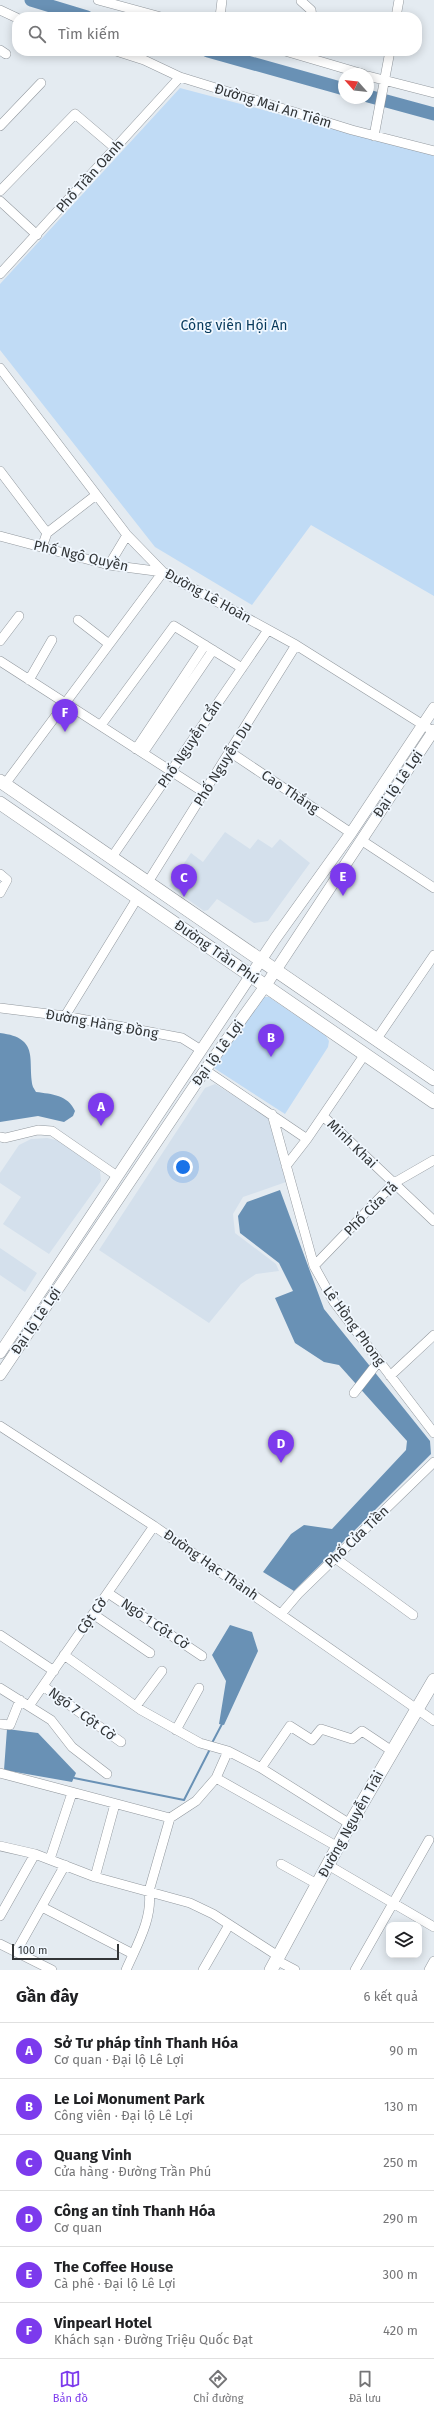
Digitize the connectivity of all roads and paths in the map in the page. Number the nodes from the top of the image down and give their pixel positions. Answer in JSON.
{"nodes":[{"id":1,"x":98,"y":0,"type":"edge"},
{"id":2,"x":222,"y":0,"type":"edge"},
{"id":3,"x":399,"y":0,"type":"edge"},
{"id":4,"x":301,"y":1,"type":"dead end"},
{"id":5,"x":0,"y":10,"type":"edge"},
{"id":6,"x":142,"y":12,"type":"edge"},
{"id":7,"x":221,"y":12,"type":"edge"},
{"id":8,"x":311,"y":12,"type":"edge"},
{"id":9,"x":397,"y":12,"type":"edge"},
{"id":10,"x":12,"y":16,"type":"edge"},
{"id":11,"x":132,"y":56,"type":"edge"},
{"id":12,"x":314,"y":56,"type":"edge"},
{"id":13,"x":389,"y":56,"type":"edge"},
{"id":14,"x":347,"y":68,"type":"edge"},
{"id":15,"x":180,"y":77,"type":"junction"},
{"id":16,"x":374,"y":79,"type":"edge"},
{"id":17,"x":41,"y":83,"type":"dead end"},
{"id":18,"x":384,"y":85,"type":"junction"},
{"id":19,"x":434,"y":93,"type":"edge"},
{"id":20,"x":0,"y":126,"type":"edge"},
{"id":21,"x":374,"y":136,"type":"junction"},
{"id":22,"x":114,"y":148,"type":"junction"},
{"id":23,"x":434,"y":151,"type":"edge"},
{"id":24,"x":0,"y":191,"type":"edge"},
{"id":25,"x":0,"y":201,"type":"edge"},
{"id":26,"x":37,"y":235,"type":"junction"},
{"id":27,"x":0,"y":274,"type":"edge"},
{"id":28,"x":1,"y":373,"type":"edge"},
{"id":29,"x":0,"y":471,"type":"edge"},
{"id":30,"x":96,"y":495,"type":"junction"},
{"id":31,"x":47,"y":533,"type":"junction"},
{"id":32,"x":127,"y":535,"type":"junction"},
{"id":33,"x":0,"y":536,"type":"edge"},
{"id":34,"x":42,"y":547,"type":"junction"},
{"id":35,"x":109,"y":565,"type":"junction"},
{"id":36,"x":163,"y":572,"type":"junction"},
{"id":37,"x":19,"y":616,"type":"dead end"},
{"id":38,"x":78,"y":620,"type":"dead end"},
{"id":39,"x":268,"y":630,"type":"junction"},
{"id":40,"x":52,"y":640,"type":"dead end"},
{"id":41,"x":0,"y":641,"type":"edge"},
{"id":42,"x":109,"y":644,"type":"junction"},
{"id":43,"x":296,"y":645,"type":"junction"},
{"id":44,"x":209,"y":648,"type":"junction"},
{"id":45,"x":0,"y":661,"type":"edge"},
{"id":46,"x":242,"y":668,"type":"junction"},
{"id":47,"x":29,"y":680,"type":"junction"},
{"id":48,"x":65,"y":702,"type":"junction"},
{"id":49,"x":434,"y":708,"type":"edge"},
{"id":50,"x":101,"y":725,"type":"junction"},
{"id":51,"x":423,"y":725,"type":"junction"},
{"id":52,"x":434,"y":731,"type":"edge"},
{"id":53,"x":140,"y":751,"type":"junction"},
{"id":54,"x":230,"y":752,"type":"junction"},
{"id":55,"x":172,"y":771,"type":"junction"},
{"id":56,"x":3,"y":782,"type":"edge"},
{"id":57,"x":205,"y":793,"type":"junction"},
{"id":58,"x":0,"y":803,"type":"edge"},
{"id":59,"x":351,"y":832,"type":"junction"},
{"id":60,"x":76,"y":833,"type":"junction"},
{"id":61,"x":361,"y":840,"type":"junction"},
{"id":62,"x":65,"y":847,"type":"junction"},
{"id":63,"x":112,"y":857,"type":"junction"},
{"id":64,"x":0,"y":874,"type":"edge"},
{"id":65,"x":148,"y":882,"type":"junction"},
{"id":66,"x":434,"y":888,"type":"edge"},
{"id":67,"x":0,"y":893,"type":"edge"},
{"id":68,"x":138,"y":897,"type":"junction"},
{"id":69,"x":434,"y":955,"type":"edge"},
{"id":70,"x":261,"y":960,"type":"junction"},
{"id":71,"x":276,"y":970,"type":"junction"},
{"id":72,"x":251,"y":975,"type":"junction"},
{"id":73,"x":266,"y":985,"type":"junction"},
{"id":74,"x":0,"y":1008,"type":"edge"},
{"id":75,"x":65,"y":1016,"type":"junction"},
{"id":76,"x":376,"y":1040,"type":"junction"},
{"id":77,"x":201,"y":1050,"type":"junction"},
{"id":78,"x":365,"y":1054,"type":"junction"},
{"id":79,"x":205,"y":1070,"type":"junction"},
{"id":80,"x":434,"y":1079,"type":"edge"},
{"id":81,"x":434,"y":1102,"type":"edge"},
{"id":82,"x":272,"y":1114,"type":"junction"},
{"id":83,"x":323,"y":1116,"type":"junction"},
{"id":84,"x":3,"y":1137,"type":"edge"},
{"id":85,"x":307,"y":1139,"type":"junction"},
{"id":86,"x":0,"y":1147,"type":"edge"},
{"id":87,"x":434,"y":1160,"type":"edge"},
{"id":88,"x":286,"y":1166,"type":"junction"},
{"id":89,"x":117,"y":1176,"type":"junction"},
{"id":90,"x":394,"y":1183,"type":"junction"},
{"id":91,"x":434,"y":1221,"type":"edge"},
{"id":92,"x":85,"y":1225,"type":"junction"},
{"id":93,"x":96,"y":1232,"type":"junction"},
{"id":94,"x":314,"y":1266,"type":"junction"},
{"id":95,"x":432,"y":1340,"type":"edge"},
{"id":96,"x":0,"y":1353,"type":"edge"},
{"id":97,"x":379,"y":1361,"type":"junction"},
{"id":98,"x":0,"y":1375,"type":"edge"},
{"id":99,"x":390,"y":1376,"type":"junction"},
{"id":100,"x":354,"y":1393,"type":"dead end"},
{"id":101,"x":0,"y":1426,"type":"edge"},
{"id":102,"x":434,"y":1433,"type":"edge"},
{"id":103,"x":434,"y":1462,"type":"edge"},
{"id":104,"x":154,"y":1526,"type":"junction"},
{"id":105,"x":335,"y":1558,"type":"junction"},
{"id":106,"x":108,"y":1593,"type":"junction"},
{"id":107,"x":93,"y":1614,"type":"junction"},
{"id":108,"x":281,"y":1614,"type":"junction"},
{"id":109,"x":413,"y":1615,"type":"dead end"},
{"id":110,"x":0,"y":1635,"type":"edge"},
{"id":111,"x":150,"y":1653,"type":"dead end"},
{"id":112,"x":64,"y":1655,"type":"junction"},
{"id":113,"x":202,"y":1656,"type":"dead end"},
{"id":114,"x":54,"y":1670,"type":"junction"},
{"id":115,"x":162,"y":1671,"type":"dead end"},
{"id":116,"x":434,"y":1680,"type":"edge"},
{"id":117,"x":43,"y":1686,"type":"junction"},
{"id":118,"x":0,"y":1688,"type":"edge"},
{"id":119,"x":199,"y":1688,"type":"dead end"},
{"id":120,"x":20,"y":1700,"type":"junction"},
{"id":121,"x":29,"y":1706,"type":"junction"},
{"id":122,"x":136,"y":1706,"type":"junction"},
{"id":123,"x":418,"y":1709,"type":"junction"},
{"id":124,"x":434,"y":1722,"type":"edge"},
{"id":125,"x":0,"y":1724,"type":"edge"},
{"id":126,"x":176,"y":1730,"type":"junction"},
{"id":127,"x":121,"y":1742,"type":"dead end"},
{"id":128,"x":228,"y":1751,"type":"junction"},
{"id":129,"x":392,"y":1751,"type":"junction"},
{"id":130,"x":261,"y":1768,"type":"junction"},
{"id":131,"x":0,"y":1773,"type":"edge"},
{"id":132,"x":107,"y":1774,"type":"dead end"},
{"id":133,"x":216,"y":1778,"type":"junction"},
{"id":134,"x":72,"y":1794,"type":"junction"},
{"id":135,"x":115,"y":1804,"type":"junction"},
{"id":136,"x":170,"y":1818,"type":"junction"},
{"id":137,"x":350,"y":1824,"type":"junction"},
{"id":138,"x":429,"y":1840,"type":"dead end"},
{"id":139,"x":0,"y":1846,"type":"edge"},
{"id":140,"x":338,"y":1847,"type":"junction"},
{"id":141,"x":35,"y":1854,"type":"junction"},
{"id":142,"x":50,"y":1859,"type":"junction"},
{"id":143,"x":281,"y":1864,"type":"dead end"},
{"id":144,"x":66,"y":1865,"type":"junction"},
{"id":145,"x":328,"y":1865,"type":"junction"},
{"id":146,"x":95,"y":1877,"type":"junction"},
{"id":147,"x":317,"y":1884,"type":"junction"},
{"id":148,"x":149,"y":1891,"type":"junction"},
{"id":149,"x":392,"y":1903,"type":"junction"},
{"id":150,"x":42,"y":1907,"type":"junction"},
{"id":151,"x":0,"y":1916,"type":"edge"},
{"id":152,"x":229,"y":1925,"type":"junction"},
{"id":153,"x":434,"y":1927,"type":"edge"},
{"id":154,"x":0,"y":1944,"type":"edge"},
{"id":155,"x":16,"y":1952,"type":"junction"},
{"id":156,"x":133,"y":1954,"type":"junction"},
{"id":157,"x":434,"y":1961,"type":"edge"},
{"id":158,"x":275,"y":1962,"type":"edge"},
{"id":159,"x":52,"y":1970,"type":"edge"},
{"id":160,"x":126,"y":1970,"type":"edge"},
{"id":161,"x":203,"y":1970,"type":"edge"},
{"id":162,"x":295,"y":1970,"type":"edge"},
{"id":163,"x":355,"y":1970,"type":"edge"},
{"id":164,"x":429,"y":1970,"type":"edge"}],
"edges":[{"from":1,"to":6,"type":"street"},
{"from":2,"to":7,"type":"street"},
{"from":3,"to":9,"type":"street"},
{"from":4,"to":8,"type":"street"},
{"from":5,"to":10,"type":"street"},
{"from":11,"to":15,"type":"street","name":"Đường Mai An Tiêm"},
{"from":12,"to":14,"type":"street"},
{"from":13,"to":18,"type":"street"},
{"from":15,"to":21,"type":"street","name":"Đường Mai An Tiêm"},
{"from":15,"to":22,"type":"street","name":"Phố Trần Oanh"},
{"from":16,"to":18,"type":"street"},
{"from":17,"to":20,"type":"street"},
{"from":18,"to":19,"type":"street"},
{"from":18,"to":21,"type":"street"},
{"from":21,"to":23,"type":"street","name":"Đường Mai An Tiêm"},
{"from":22,"to":24,"type":"street"},
{"from":22,"to":26,"type":"street","name":"Phố Trần Oanh"},
{"from":25,"to":26,"type":"street"},
{"from":26,"to":27,"type":"street","name":"Phố Trần Oanh"},
{"from":28,"to":30,"type":"street","name":"Đường Lê Hoàn"},
{"from":29,"to":31,"type":"street"},
{"from":30,"to":31,"type":"street"},
{"from":30,"to":32,"type":"street","name":"Đường Lê Hoàn"},
{"from":31,"to":34,"type":"street"},
{"from":32,"to":35,"type":"street"},
{"from":32,"to":36,"type":"street","name":"Đường Lê Hoàn"},
{"from":33,"to":34,"type":"street","name":"Phố Ngô Quyền"},
{"from":34,"to":35,"type":"street","name":"Phố Ngô Quyền"},
{"from":35,"to":36,"type":"street","name":"Phố Ngô Quyền"},
{"from":36,"to":39,"type":"street","name":"Đường Lê Hoàn"},
{"from":36,"to":42,"type":"street"},
{"from":37,"to":41,"type":"street"},
{"from":38,"to":42,"type":"street"},
{"from":39,"to":43,"type":"street","name":"Đường Lê Hoàn"},
{"from":39,"to":46,"type":"street","name":"Phố Nguyễn Cẩn"},
{"from":40,"to":47,"type":"street"},
{"from":42,"to":48,"type":"street"},
{"from":43,"to":51,"type":"street","name":"Đường Lê Hoàn"},
{"from":43,"to":54,"type":"street","name":"Phố Nguyễn Du"},
{"from":44,"to":46,"type":"street"},
{"from":44,"to":50,"type":"street"},
{"from":44,"to":53,"type":"street"},
{"from":45,"to":47,"type":"street"},
{"from":46,"to":55,"type":"street","name":"Phố Nguyễn Cẩn"},
{"from":47,"to":48,"type":"street"},
{"from":48,"to":50,"type":"street"},
{"from":48,"to":56,"type":"street"},
{"from":49,"to":51,"type":"main road","name":"Đại lộ Lê Lợi"},
{"from":50,"to":53,"type":"street"},
{"from":51,"to":52,"type":"street","name":"Đường Lê Hoàn"},
{"from":51,"to":59,"type":"main road","name":"Đại lộ Lê Lợi"},
{"from":52,"to":61,"type":"main road","name":"Đại lộ Lê Lợi"},
{"from":53,"to":55,"type":"street"},
{"from":54,"to":57,"type":"street","name":"Phố Nguyễn Du"},
{"from":54,"to":59,"type":"street","name":"Cao Thắng"},
{"from":55,"to":57,"type":"street"},
{"from":55,"to":63,"type":"street","name":"Phố Nguyễn Cẩn"},
{"from":56,"to":60,"type":"highway","name":"Đường Trần Phú"},
{"from":57,"to":65,"type":"street","name":"Phố Nguyễn Du"},
{"from":58,"to":62,"type":"highway","name":"Đường Trần Phú"},
{"from":59,"to":70,"type":"main road","name":"Đại lộ Lê Lợi"},
{"from":60,"to":62,"type":"highway"},
{"from":60,"to":63,"type":"highway","name":"Đường Trần Phú"},
{"from":61,"to":66,"type":"street"},
{"from":61,"to":71,"type":"main road","name":"Đại lộ Lê Lợi"},
{"from":62,"to":68,"type":"highway","name":"Đường Trần Phú"},
{"from":63,"to":65,"type":"highway","name":"Đường Trần Phú"},
{"from":64,"to":67,"type":"street"},
{"from":65,"to":70,"type":"highway","name":"Đường Trần Phú"},
{"from":68,"to":72,"type":"highway","name":"Đường Trần Phú"},
{"from":68,"to":75,"type":"street"},
{"from":69,"to":76,"type":"street"},
{"from":70,"to":71,"type":"highway","name":"Đường Trần Phú"},
{"from":70,"to":72,"type":"main road","name":"Đại lộ Lê Lợi"},
{"from":71,"to":73,"type":"main road","name":"Đại lộ Lê Lợi"},
{"from":71,"to":76,"type":"highway","name":"Đường Trần Phú"},
{"from":72,"to":73,"type":"highway","name":"Đường Trần Phú"},
{"from":72,"to":77,"type":"main road","name":"Đại lộ Lê Lợi"},
{"from":73,"to":78,"type":"highway","name":"Đường Trần Phú"},
{"from":73,"to":79,"type":"main road","name":"Đại lộ Lê Lợi"},
{"from":74,"to":75,"type":"street","name":"Đường Hàng Đồng"},
{"from":75,"to":77,"type":"street","name":"Đường Hàng Đồng"},
{"from":76,"to":80,"type":"highway","name":"Đường Trần Phú"},
{"from":77,"to":89,"type":"main road","name":"Đại lộ Lê Lợi"},
{"from":78,"to":81,"type":"highway","name":"Đường Trần Phú"},
{"from":78,"to":83,"type":"street"},
{"from":79,"to":82,"type":"street","name":"Minh Khai"},
{"from":79,"to":93,"type":"main road","name":"Đại lộ Lê Lợi"},
{"from":82,"to":85,"type":"street","name":"Minh Khai"},
{"from":82,"to":88,"type":"street","name":"Lê Hồng Phong"},
{"from":83,"to":85,"type":"street"},
{"from":83,"to":90,"type":"street","name":"Minh Khai"},
{"from":84,"to":86,"type":"street"},
{"from":84,"to":89,"type":"street"},
{"from":85,"to":88,"type":"street"},
{"from":87,"to":90,"type":"street","name":"Phố Cửa Tả"},
{"from":88,"to":94,"type":"street","name":"Lê Hồng Phong"},
{"from":89,"to":92,"type":"main road","name":"Đại lộ Lê Lợi"},
{"from":90,"to":91,"type":"street","name":"Minh Khai"},
{"from":90,"to":94,"type":"street","name":"Phố Cửa Tả"},
{"from":92,"to":93,"type":"main road"},
{"from":92,"to":96,"type":"main road","name":"Đại lộ Lê Lợi"},
{"from":93,"to":98,"type":"main road","name":"Đại lộ Lê Lợi"},
{"from":94,"to":97,"type":"street","name":"Lê Hồng Phong"},
{"from":95,"to":99,"type":"street"},
{"from":97,"to":99,"type":"street","name":"Lê Hồng Phong"},
{"from":97,"to":100,"type":"street"},
{"from":99,"to":102,"type":"street","name":"Lê Hồng Phong"},
{"from":101,"to":104,"type":"street","name":"Đường Hạc Thành"},
{"from":103,"to":105,"type":"street","name":"Phố Cửa Tiền"},
{"from":104,"to":106,"type":"street","name":"Cột Cờ"},
{"from":104,"to":108,"type":"street","name":"Đường Hạc Thành"},
{"from":105,"to":108,"type":"street","name":"Phố Cửa Tiền"},
{"from":105,"to":109,"type":"street"},
{"from":106,"to":107,"type":"street","name":"Cột Cờ"},
{"from":106,"to":113,"type":"street","name":"Ngõ 1 Cột Cờ"},
{"from":107,"to":111,"type":"street"},
{"from":107,"to":112,"type":"street","name":"Cột Cờ"},
{"from":108,"to":123,"type":"street","name":"Đường Hạc Thành"},
{"from":110,"to":114,"type":"street"},
{"from":112,"to":114,"type":"street","name":"Cột Cờ"},
{"from":112,"to":122,"type":"street"},
{"from":114,"to":117,"type":"street","name":"Cột Cờ"},
{"from":115,"to":122,"type":"street"},
{"from":116,"to":123,"type":"highway","name":"Đường Nguyễn Trãi"},
{"from":117,"to":121,"type":"street","name":"Cột Cờ"},
{"from":117,"to":127,"type":"street","name":"Ngõ 7 Cột Cờ"},
{"from":118,"to":120,"type":"street"},
{"from":119,"to":126,"type":"street"},
{"from":120,"to":121,"type":"street"},
{"from":120,"to":125,"type":"street"},
{"from":121,"to":132,"type":"street"},
{"from":122,"to":126,"type":"street"},
{"from":123,"to":124,"type":"street","name":"Đường Hạc Thành"},
{"from":123,"to":129,"type":"highway","name":"Đường Nguyễn Trãi"},
{"from":126,"to":128,"type":"street"},
{"from":128,"to":130,"type":"street"},
{"from":128,"to":133,"type":"street"},
{"from":129,"to":130,"type":"street"},
{"from":129,"to":137,"type":"highway","name":"Đường Nguyễn Trãi"},
{"from":130,"to":137,"type":"street"},
{"from":131,"to":134,"type":"street"},
{"from":133,"to":136,"type":"street"},
{"from":133,"to":140,"type":"street"},
{"from":134,"to":135,"type":"street"},
{"from":134,"to":142,"type":"street"},
{"from":135,"to":136,"type":"street"},
{"from":135,"to":146,"type":"street"},
{"from":136,"to":148,"type":"street"},
{"from":137,"to":140,"type":"highway","name":"Đường Nguyễn Trãi"},
{"from":138,"to":149,"type":"street"},
{"from":139,"to":141,"type":"street"},
{"from":140,"to":145,"type":"highway","name":"Đường Nguyễn Trãi"},
{"from":141,"to":142,"type":"street"},
{"from":141,"to":151,"type":"street"},
{"from":142,"to":144,"type":"street"},
{"from":143,"to":147,"type":"street"},
{"from":144,"to":146,"type":"street"},
{"from":144,"to":150,"type":"street"},
{"from":145,"to":147,"type":"highway","name":"Đường Nguyễn Trãi"},
{"from":145,"to":149,"type":"street"},
{"from":146,"to":148,"type":"street"},
{"from":147,"to":158,"type":"highway","name":"Đường Nguyễn Trãi"},
{"from":148,"to":152,"type":"street"},
{"from":148,"to":156,"type":"street"},
{"from":149,"to":153,"type":"street"},
{"from":149,"to":163,"type":"street"},
{"from":150,"to":155,"type":"street"},
{"from":150,"to":156,"type":"street"},
{"from":152,"to":158,"type":"street"},
{"from":152,"to":161,"type":"street"},
{"from":154,"to":155,"type":"street"},
{"from":155,"to":159,"type":"street"},
{"from":156,"to":160,"type":"street"},
{"from":157,"to":164,"type":"street"},
{"from":158,"to":162,"type":"street"}]}
